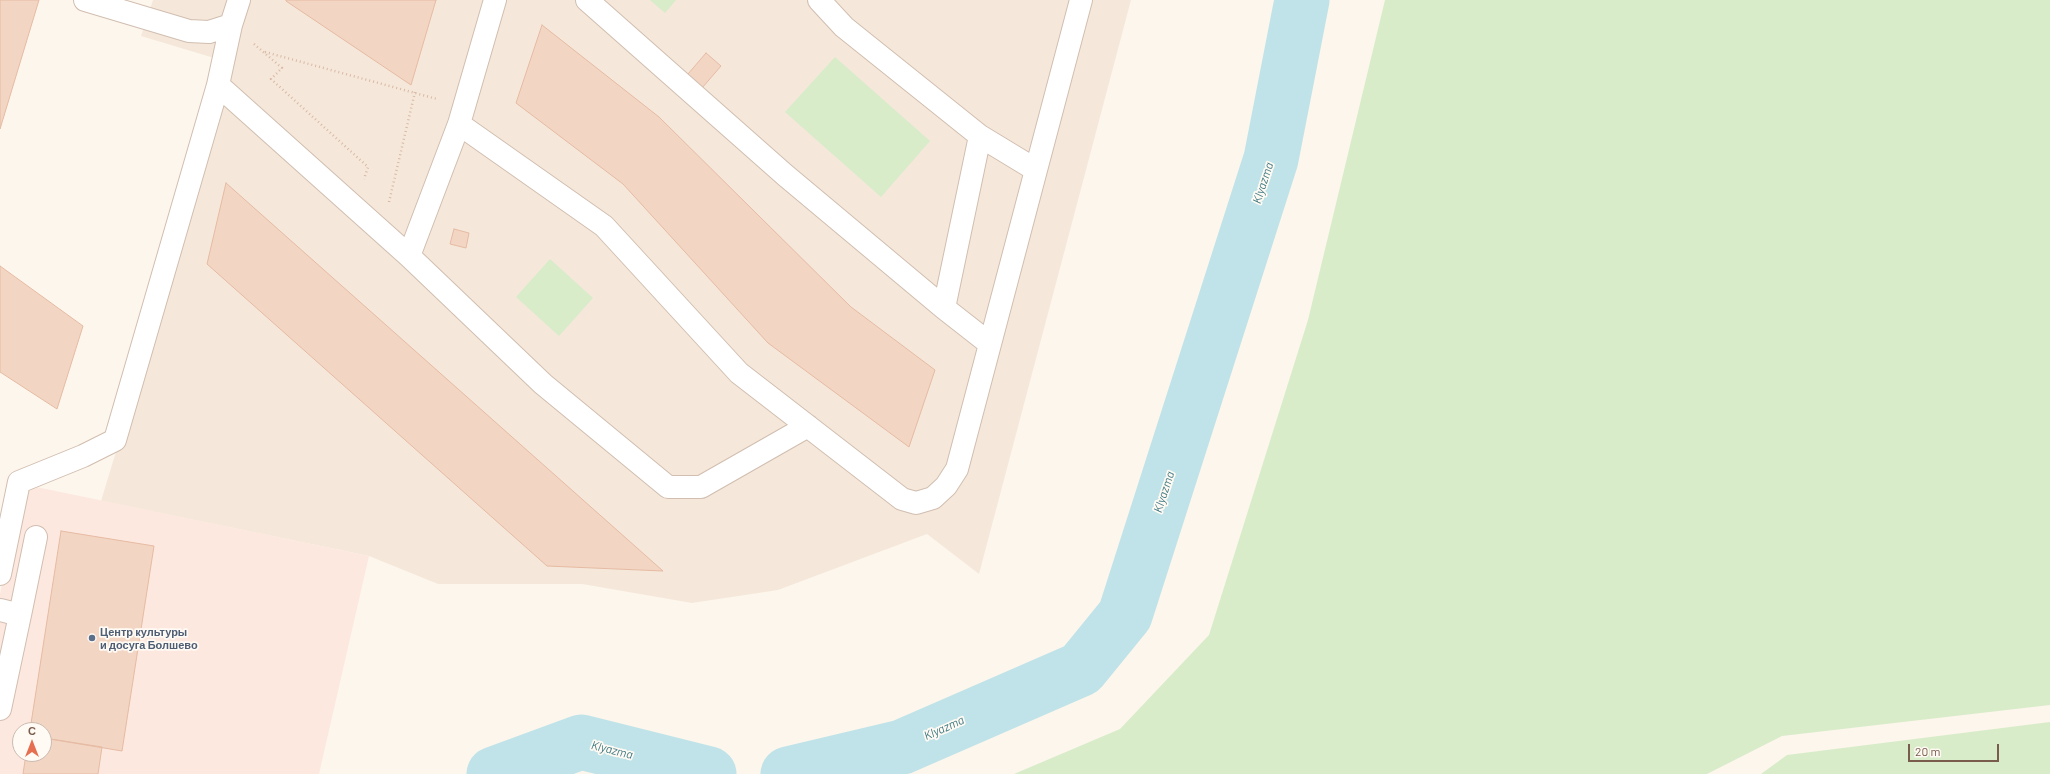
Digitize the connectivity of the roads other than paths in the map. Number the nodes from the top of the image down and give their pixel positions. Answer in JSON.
{"nodes":[{"id":1,"x":85,"y":0,"type":"edge"},
{"id":2,"x":239,"y":0,"type":"edge"},
{"id":3,"x":495,"y":0,"type":"edge"},
{"id":4,"x":587,"y":0,"type":"edge"},
{"id":5,"x":819,"y":0,"type":"edge"},
{"id":6,"x":1081,"y":0,"type":"edge"},
{"id":7,"x":231,"y":25,"type":"junction"},
{"id":8,"x":218,"y":86,"type":"junction"},
{"id":9,"x":461,"y":116,"type":"junction"},
{"id":10,"x":980,"y":136,"type":"junction"},
{"id":11,"x":1036,"y":170,"type":"junction"},
{"id":12,"x":409,"y":256,"type":"junction"},
{"id":13,"x":944,"y":308,"type":"junction"},
{"id":14,"x":990,"y":344,"type":"junction"},
{"id":15,"x":808,"y":426,"type":"junction"},
{"id":16,"x":36,"y":537,"type":"dead end"},
{"id":17,"x":0,"y":574,"type":"edge"},
{"id":18,"x":10,"y":612,"type":"edge"},
{"id":19,"x":0,"y":709,"type":"edge"}],
"edges":[{"from":1,"to":7,"type":"lane"},
{"from":2,"to":7,"type":"lane"},
{"from":3,"to":9,"type":"lane"},
{"from":4,"to":13,"type":"lane"},
{"from":5,"to":10,"type":"lane"},
{"from":6,"to":11,"type":"lane"},
{"from":7,"to":8,"type":"lane"},
{"from":8,"to":12,"type":"lane"},
{"from":8,"to":17,"type":"lane"},
{"from":9,"to":12,"type":"lane"},
{"from":9,"to":15,"type":"lane"},
{"from":10,"to":11,"type":"lane"},
{"from":10,"to":13,"type":"lane"},
{"from":11,"to":14,"type":"lane"},
{"from":12,"to":15,"type":"lane"},
{"from":13,"to":14,"type":"lane"},
{"from":14,"to":15,"type":"lane"},
{"from":16,"to":18,"type":"lane"},
{"from":18,"to":19,"type":"lane"}]}
